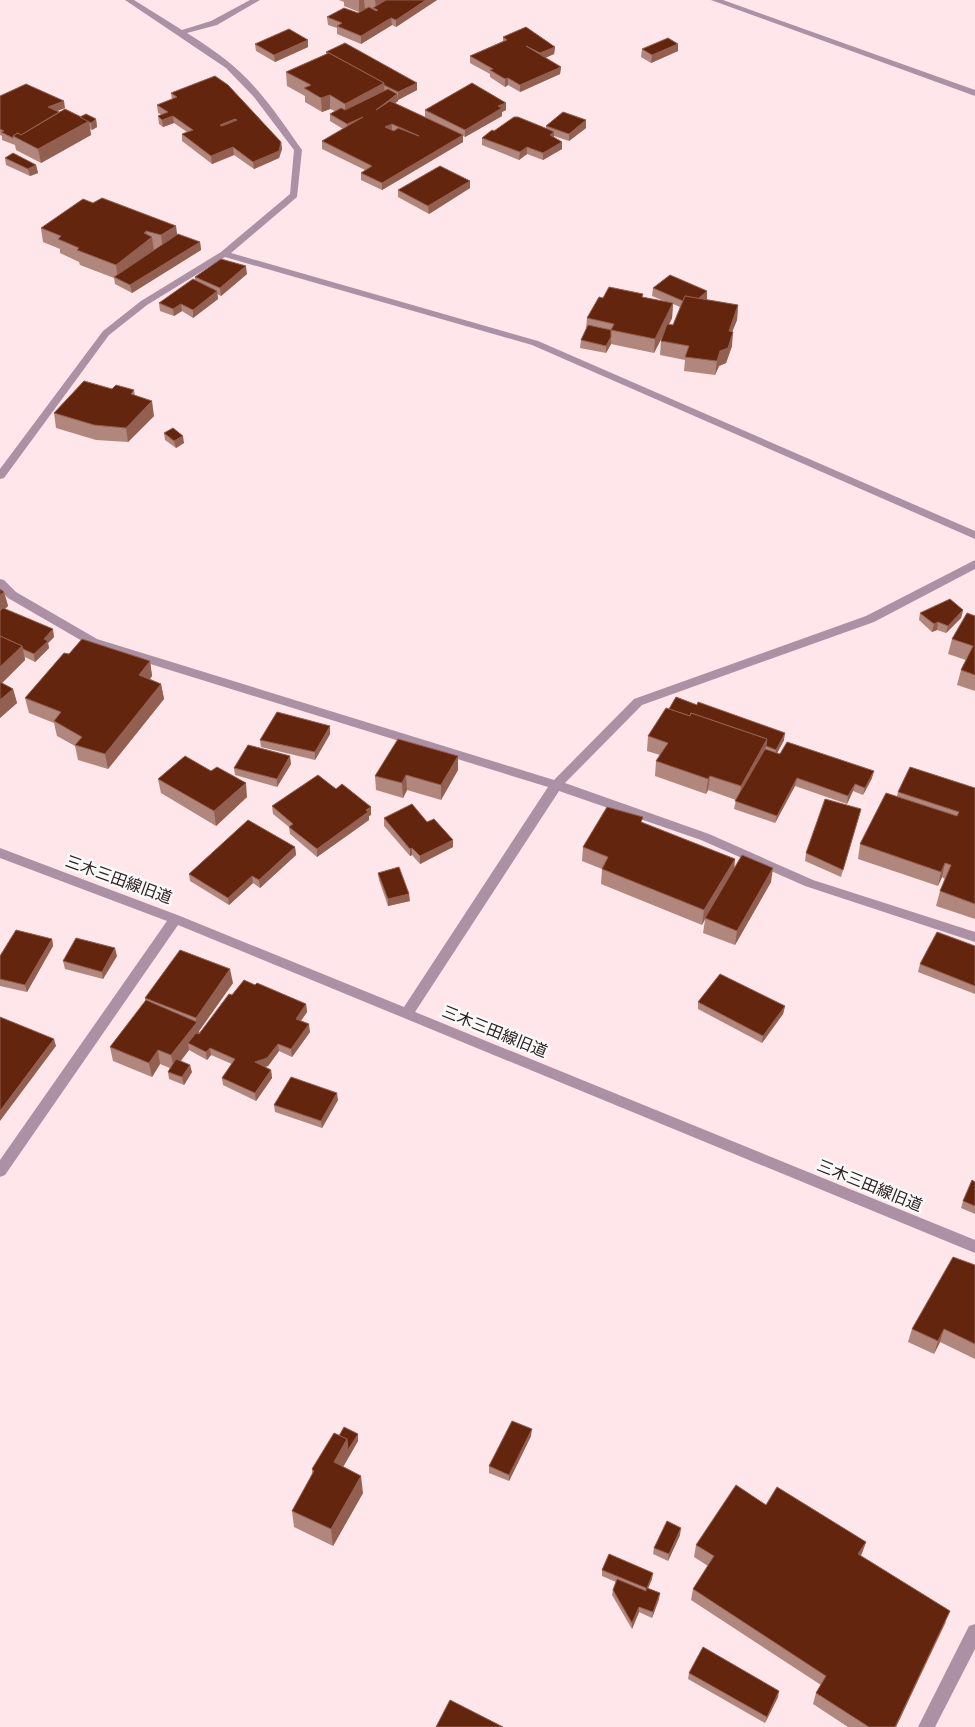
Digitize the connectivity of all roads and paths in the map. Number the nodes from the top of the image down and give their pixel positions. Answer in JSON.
{"nodes":[{"id":1,"x":129,"y":0,"type":"edge"},
{"id":2,"x":256,"y":0,"type":"edge"},
{"id":3,"x":715,"y":0,"type":"edge"},
{"id":4,"x":183,"y":32,"type":"junction"},
{"id":5,"x":975,"y":93,"type":"edge"},
{"id":6,"x":224,"y":254,"type":"junction"},
{"id":7,"x":0,"y":476,"type":"edge"},
{"id":8,"x":975,"y":534,"type":"edge"},
{"id":9,"x":975,"y":564,"type":"edge"},
{"id":10,"x":0,"y":583,"type":"edge"},
{"id":11,"x":556,"y":785,"type":"junction"},
{"id":12,"x":0,"y":853,"type":"edge"},
{"id":13,"x":175,"y":919,"type":"junction"},
{"id":14,"x":975,"y":937,"type":"edge"},
{"id":15,"x":407,"y":1014,"type":"junction"},
{"id":16,"x":0,"y":1172,"type":"edge"},
{"id":17,"x":975,"y":1247,"type":"edge"},
{"id":18,"x":975,"y":1632,"type":"edge"},
{"id":19,"x":926,"y":1727,"type":"edge"}],
"edges":[{"from":1,"to":4,"type":"street"},
{"from":2,"to":4,"type":"street"},
{"from":3,"to":5,"type":"street"},
{"from":4,"to":6,"type":"street"},
{"from":6,"to":7,"type":"street"},
{"from":6,"to":8,"type":"street"},
{"from":9,"to":11,"type":"street"},
{"from":10,"to":11,"type":"street"},
{"from":11,"to":14,"type":"street"},
{"from":11,"to":15,"type":"street"},
{"from":12,"to":13,"type":"street","name":"三木三田線旧道"},
{"from":13,"to":15,"type":"street","name":"三木三田線旧道"},
{"from":13,"to":16,"type":"street"},
{"from":15,"to":17,"type":"street","name":"三木三田線旧道"},
{"from":18,"to":19,"type":"street"}]}
